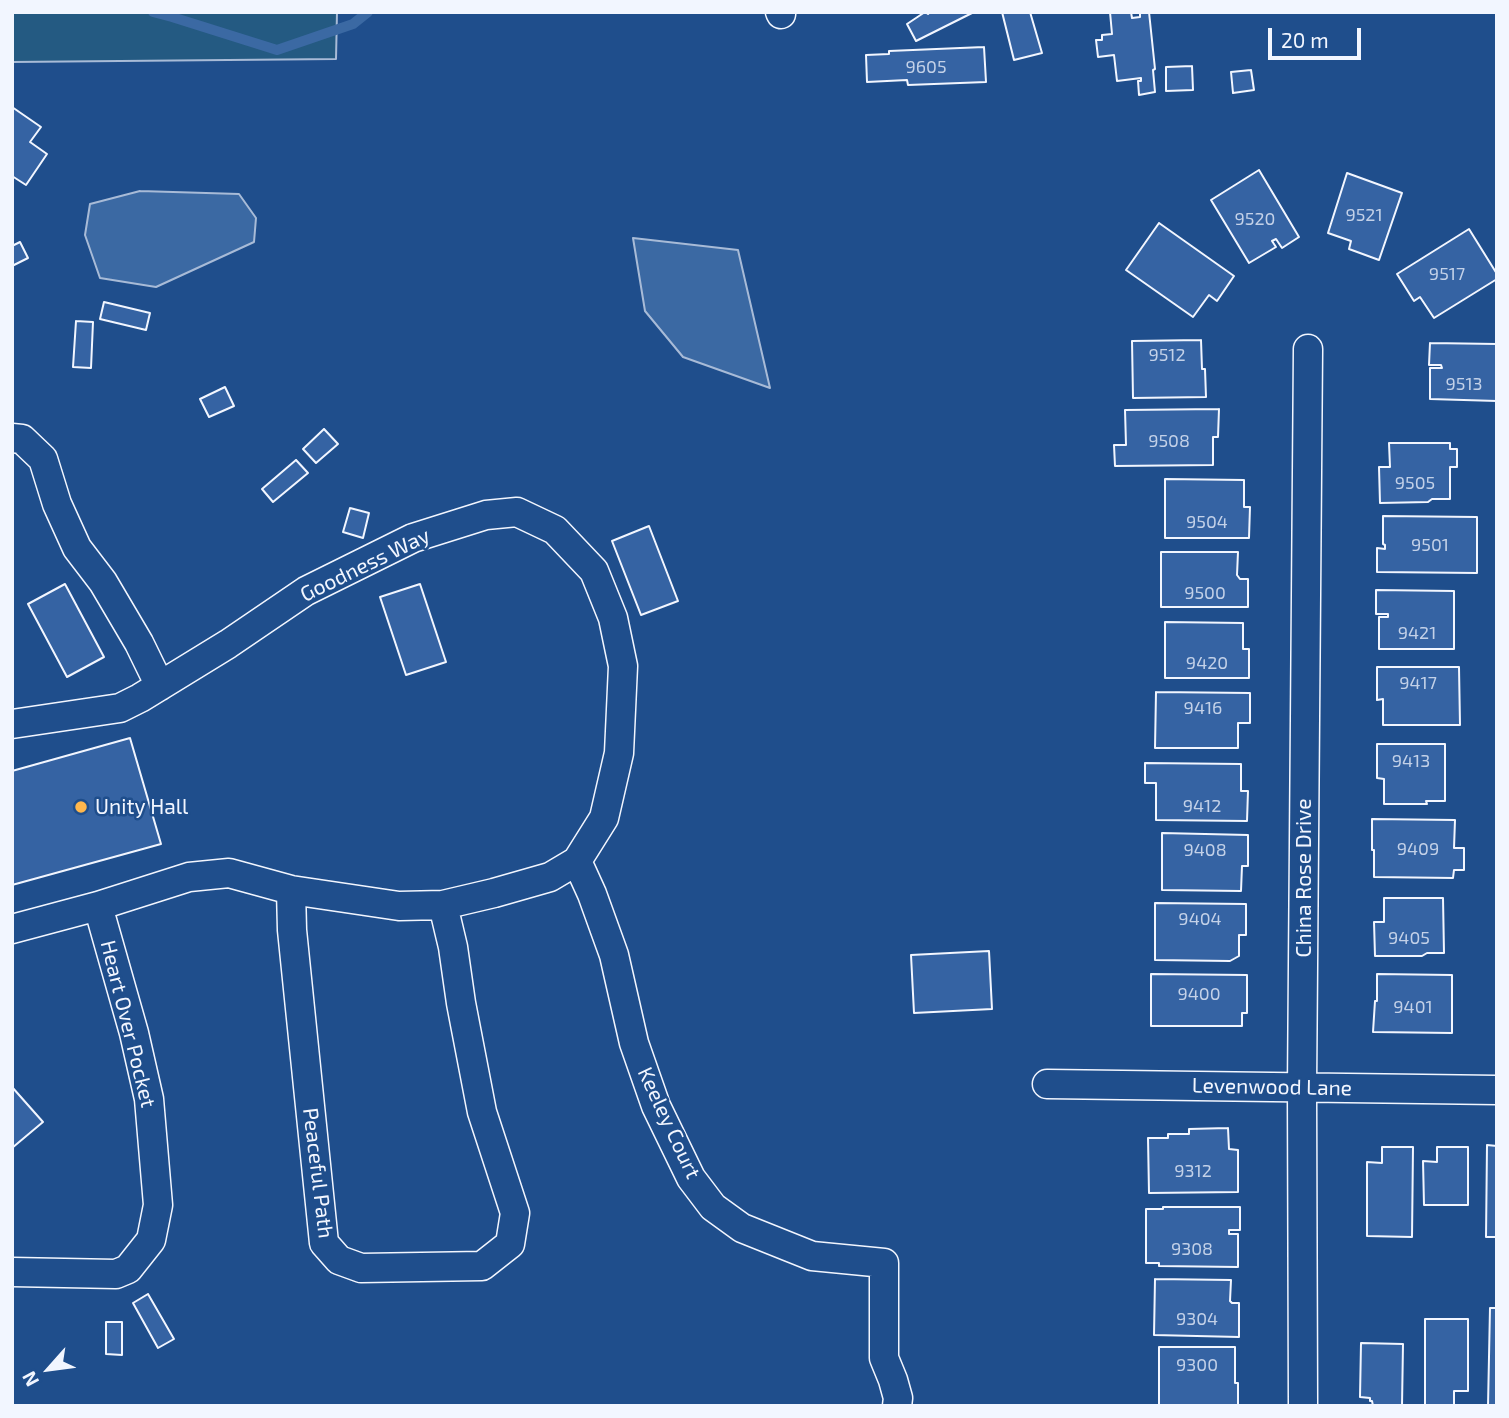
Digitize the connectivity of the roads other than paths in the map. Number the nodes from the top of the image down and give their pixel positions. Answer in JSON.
{"nodes":[{"id":1,"x":1308,"y":349,"type":"dead end"},
{"id":2,"x":12,"y":438,"type":"edge"},
{"id":3,"x":160,"y":686,"type":"junction"},
{"id":4,"x":12,"y":724,"type":"edge"},
{"id":5,"x":577,"y":861,"type":"junction"},
{"id":6,"x":290,"y":890,"type":"junction"},
{"id":7,"x":443,"y":905,"type":"junction"},
{"id":8,"x":98,"y":906,"type":"junction"},
{"id":9,"x":12,"y":929,"type":"edge"},
{"id":10,"x":1047,"y":1084,"type":"dead end"},
{"id":11,"x":1302,"y":1088,"type":"junction"},
{"id":12,"x":1497,"y":1090,"type":"edge"},
{"id":13,"x":12,"y":1272,"type":"edge"},
{"id":14,"x":897,"y":1406,"type":"edge"},
{"id":15,"x":1303,"y":1406,"type":"edge"}],
"edges":[{"from":1,"to":11,"type":"street","name":"China Rose Drive"},
{"from":2,"to":3,"type":"street"},
{"from":3,"to":4,"type":"street","name":"Goodness Way"},
{"from":3,"to":5,"type":"street","name":"Goodness Way"},
{"from":5,"to":7,"type":"street","name":"Goodness Way"},
{"from":5,"to":14,"type":"street","name":"Keeley Court"},
{"from":6,"to":7,"type":"street","name":"Goodness Way"},
{"from":6,"to":7,"type":"street","name":"Peaceful Path"},
{"from":6,"to":8,"type":"street","name":"Goodness Way"},
{"from":8,"to":9,"type":"street","name":"Goodness Way"},
{"from":8,"to":13,"type":"street","name":"Heart Over Pocket"},
{"from":10,"to":11,"type":"street","name":"Levenwood Lane"},
{"from":11,"to":12,"type":"street","name":"Levenwood Lane"},
{"from":11,"to":15,"type":"street","name":"China Rose Drive"}]}
